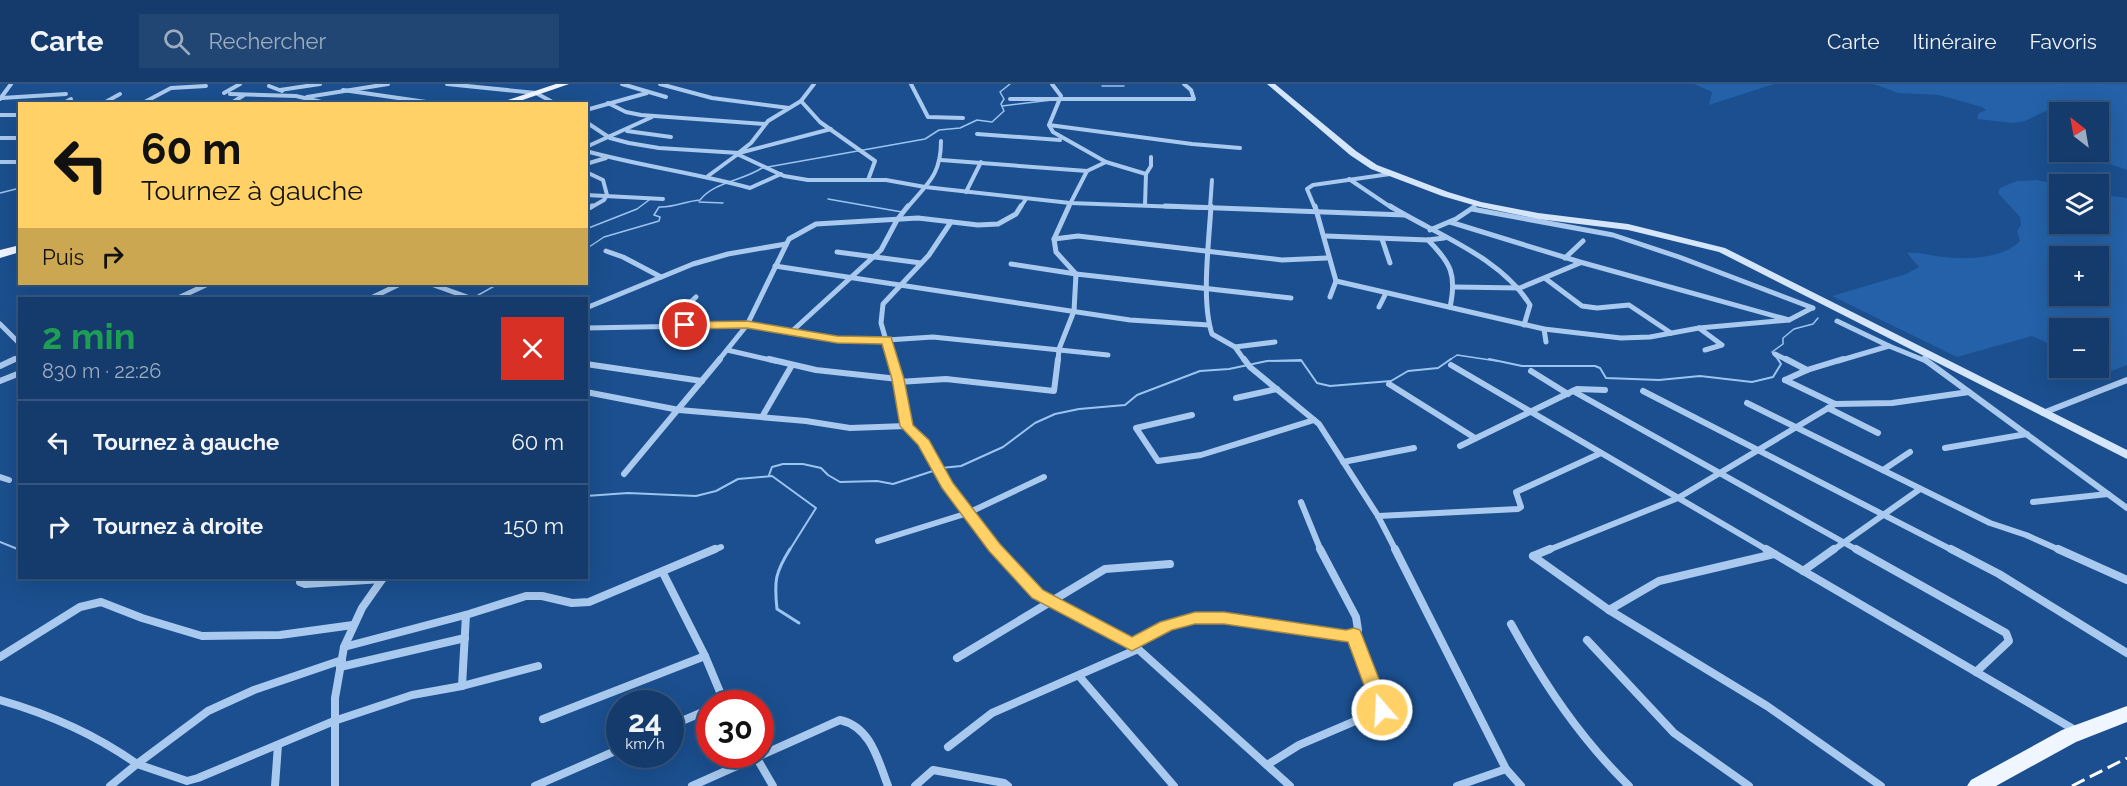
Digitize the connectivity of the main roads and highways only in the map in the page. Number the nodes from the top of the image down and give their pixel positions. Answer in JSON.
{"nodes":[{"id":1,"x":565,"y":84,"type":"edge"},
{"id":2,"x":1271,"y":84,"type":"edge"},
{"id":3,"x":517,"y":100,"type":"edge"},
{"id":4,"x":18,"y":249,"type":"edge"},
{"id":5,"x":0,"y":254,"type":"edge"},
{"id":6,"x":2127,"y":455,"type":"edge"},
{"id":7,"x":2127,"y":714,"type":"edge"},
{"id":8,"x":1978,"y":786,"type":"edge"}],
"edges":[{"from":1,"to":3,"type":"main road"},
{"from":2,"to":6,"type":"main road"},
{"from":4,"to":5,"type":"main road"},
{"from":7,"to":8,"type":"main road"}]}
